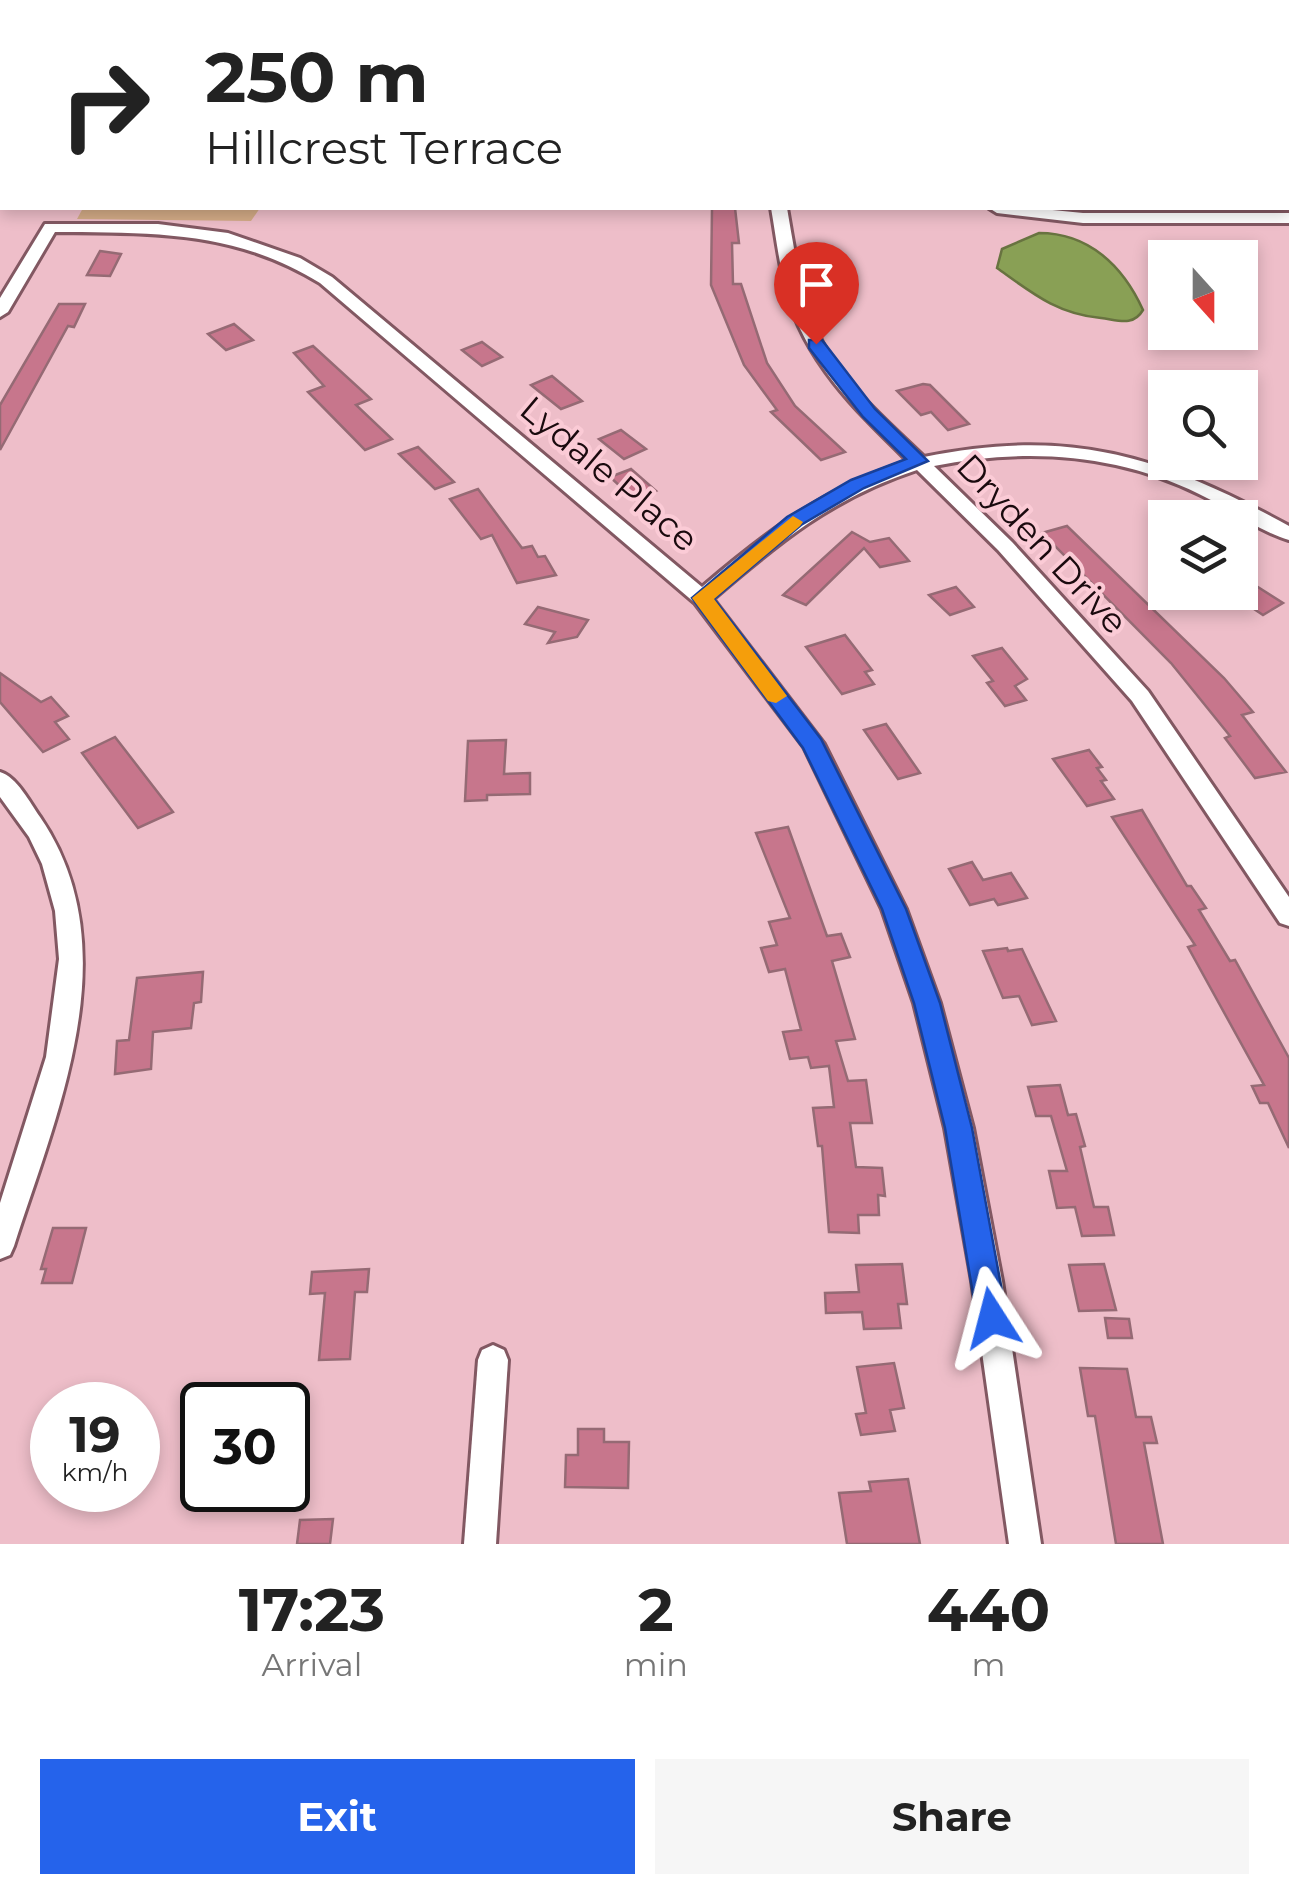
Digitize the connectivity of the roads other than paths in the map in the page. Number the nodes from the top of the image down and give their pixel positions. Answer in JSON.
{"nodes":[{"id":1,"x":778,"y":210,"type":"edge"},
{"id":2,"x":1013,"y":210,"type":"edge"},
{"id":3,"x":1289,"y":218,"type":"edge"},
{"id":4,"x":0,"y":312,"type":"edge"},
{"id":5,"x":919,"y":461,"type":"junction"},
{"id":6,"x":1289,"y":534,"type":"edge"},
{"id":7,"x":702,"y":598,"type":"junction"},
{"id":8,"x":0,"y":780,"type":"edge"},
{"id":9,"x":1289,"y":916,"type":"edge"},
{"id":10,"x":0,"y":1246,"type":"edge"},
{"id":11,"x":494,"y":1360,"type":"dead end"},
{"id":12,"x":480,"y":1544,"type":"edge"},
{"id":13,"x":1025,"y":1544,"type":"edge"}],
"edges":[{"from":1,"to":5,"type":"street","name":"Dryden Drive"},
{"from":2,"to":3,"type":"street"},
{"from":4,"to":7,"type":"street","name":"Lydale Place"},
{"from":5,"to":6,"type":"street"},
{"from":5,"to":7,"type":"street"},
{"from":5,"to":9,"type":"street","name":"Dryden Drive"},
{"from":7,"to":13,"type":"street","name":"Lydale Place"},
{"from":8,"to":10,"type":"street"},
{"from":11,"to":12,"type":"street"}]}
